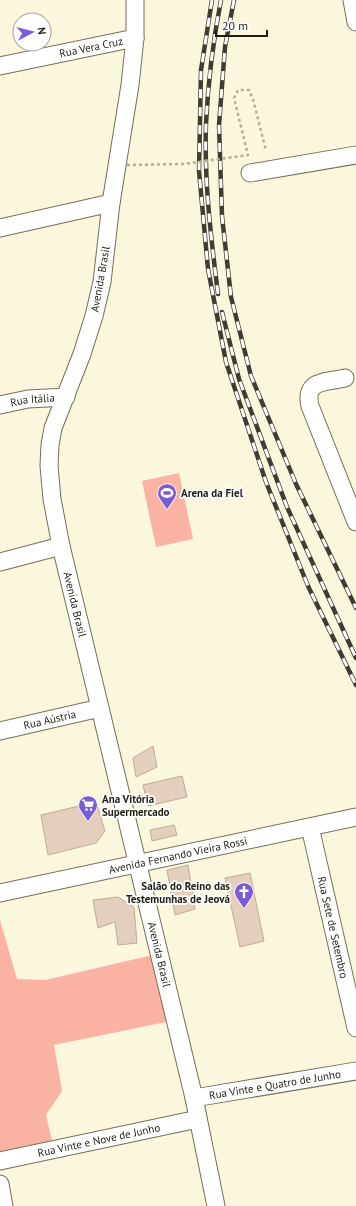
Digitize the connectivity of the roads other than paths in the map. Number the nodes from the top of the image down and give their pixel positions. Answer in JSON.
{"nodes":[{"id":1,"x":135,"y":0,"type":"edge"},
{"id":2,"x":352,"y":0,"type":"edge"},
{"id":3,"x":356,"y":22,"type":"edge"},
{"id":4,"x":134,"y":38,"type":"junction"},
{"id":5,"x":0,"y":66,"type":"edge"},
{"id":6,"x":356,"y":155,"type":"edge"},
{"id":7,"x":250,"y":173,"type":"dead end"},
{"id":8,"x":111,"y":203,"type":"junction"},
{"id":9,"x":0,"y":228,"type":"edge"},
{"id":10,"x":345,"y":378,"type":"dead end"},
{"id":11,"x":66,"y":397,"type":"junction"},
{"id":12,"x":0,"y":405,"type":"edge"},
{"id":13,"x":356,"y":522,"type":"edge"},
{"id":14,"x":61,"y":546,"type":"junction"},
{"id":15,"x":0,"y":562,"type":"edge"},
{"id":16,"x":100,"y":708,"type":"junction"},
{"id":17,"x":0,"y":731,"type":"edge"},
{"id":18,"x":356,"y":817,"type":"edge"},
{"id":19,"x":310,"y":827,"type":"junction"},
{"id":20,"x":136,"y":863,"type":"junction"},
{"id":21,"x":0,"y":893,"type":"edge"},
{"id":22,"x":356,"y":1028,"type":"edge"},
{"id":23,"x":356,"y":1071,"type":"edge"},
{"id":24,"x":194,"y":1098,"type":"junction"},
{"id":25,"x":198,"y":1119,"type":"junction"},
{"id":26,"x":0,"y":1161,"type":"edge"},
{"id":27,"x":0,"y":1184,"type":"edge"},
{"id":28,"x":4,"y":1206,"type":"edge"},
{"id":29,"x":216,"y":1206,"type":"edge"}],
"edges":[{"from":1,"to":4,"type":"street","name":"Avenida Brasil"},
{"from":2,"to":3,"type":"street"},
{"from":4,"to":5,"type":"street","name":"Rua Vera Cruz"},
{"from":4,"to":8,"type":"street","name":"Avenida Brasil"},
{"from":6,"to":7,"type":"street"},
{"from":8,"to":9,"type":"street"},
{"from":8,"to":11,"type":"street","name":"Avenida Brasil"},
{"from":10,"to":13,"type":"street"},
{"from":11,"to":12,"type":"street","name":"Rua Itália"},
{"from":11,"to":14,"type":"street","name":"Avenida Brasil"},
{"from":14,"to":15,"type":"street"},
{"from":14,"to":16,"type":"street","name":"Avenida Brasil"},
{"from":16,"to":17,"type":"street","name":"Rua Aústria"},
{"from":16,"to":20,"type":"street","name":"Avenida Brasil"},
{"from":18,"to":19,"type":"street","name":"Avenida Fernando Vieira Rossi"},
{"from":19,"to":20,"type":"street","name":"Avenida Fernando Vieira Rossi"},
{"from":19,"to":22,"type":"street","name":"Rua Sete de Setembro"},
{"from":20,"to":21,"type":"street","name":"Avenida Fernando Vieira Rossi"},
{"from":20,"to":24,"type":"street","name":"Avenida Brasil"},
{"from":23,"to":24,"type":"street","name":"Rua Vinte e Quatro de Junho"},
{"from":24,"to":25,"type":"street","name":"Avenida Brasil"},
{"from":25,"to":26,"type":"street","name":"Rua Vinte e Nove de Junho"},
{"from":25,"to":29,"type":"street","name":"Avenida Brasil"},
{"from":27,"to":28,"type":"street"}]}
